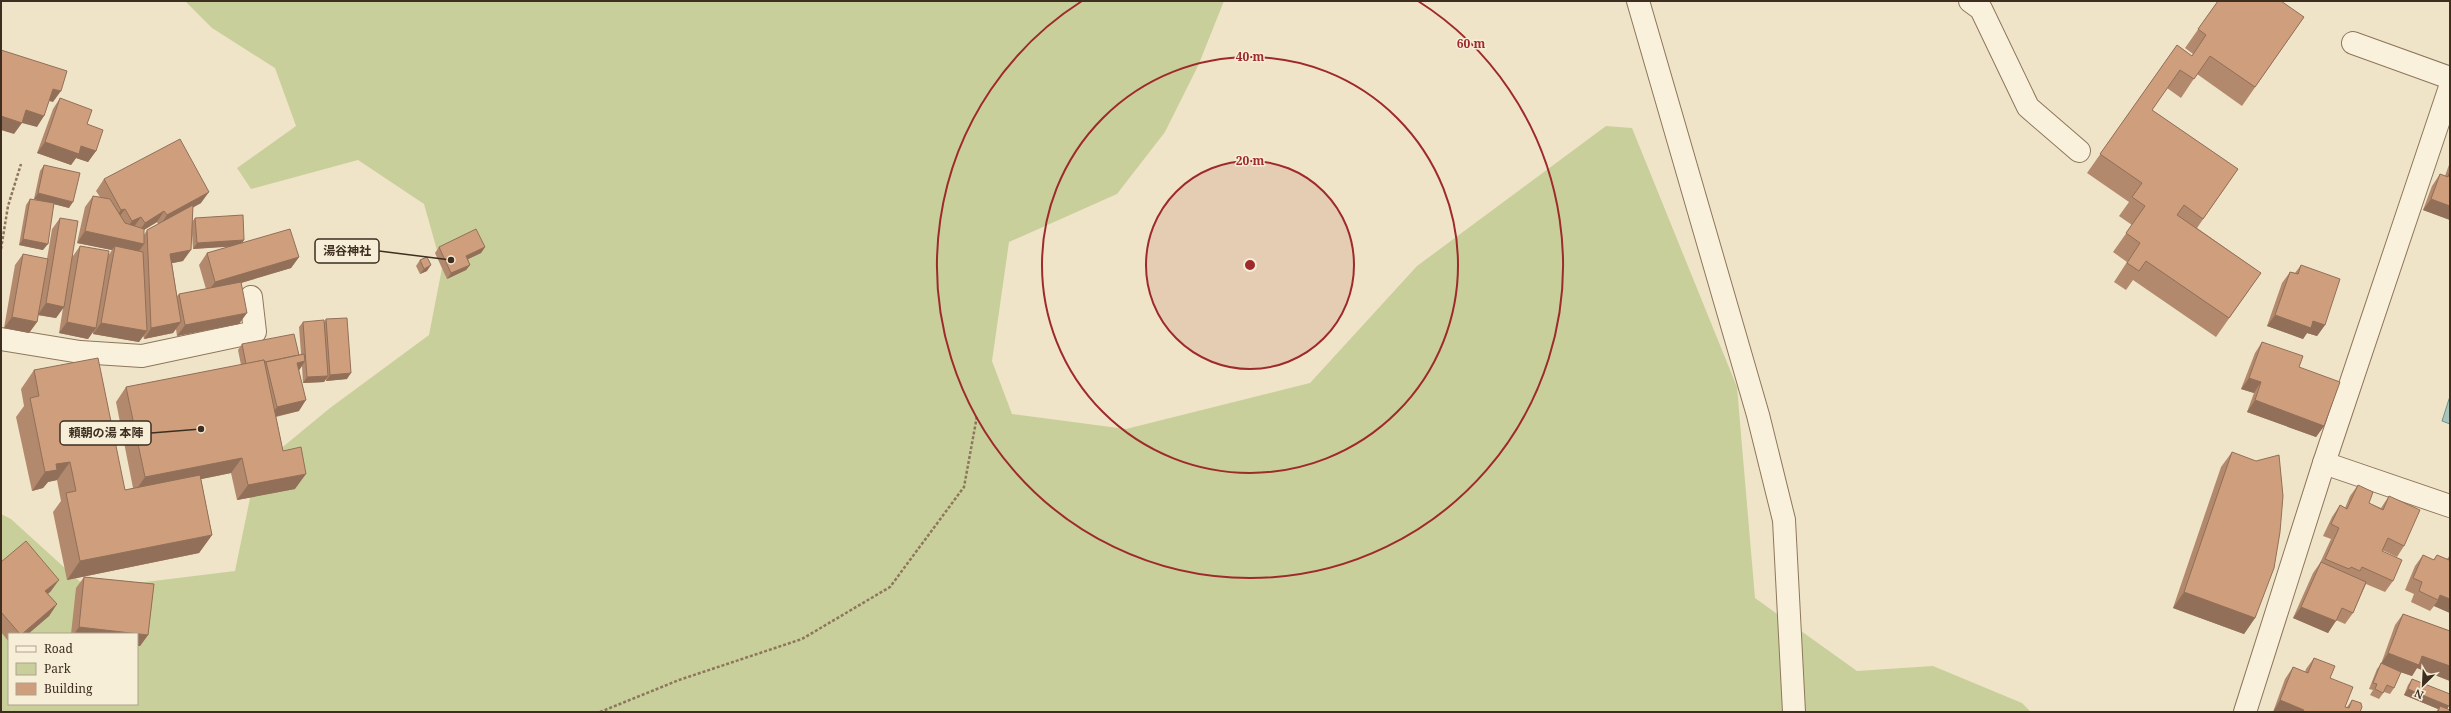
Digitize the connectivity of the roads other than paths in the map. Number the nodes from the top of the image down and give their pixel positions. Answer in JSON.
{"nodes":[{"id":1,"x":1638,"y":1,"type":"edge"},
{"id":2,"x":1970,"y":1,"type":"edge"},
{"id":3,"x":2353,"y":43,"type":"dead end"},
{"id":4,"x":2450,"y":78,"type":"edge"},
{"id":5,"x":2450,"y":87,"type":"edge"},
{"id":6,"x":2079,"y":151,"type":"dead end"},
{"id":7,"x":251,"y":297,"type":"dead end"},
{"id":8,"x":1,"y":339,"type":"edge"},
{"id":9,"x":2324,"y":463,"type":"junction"},
{"id":10,"x":2450,"y":506,"type":"edge"},
{"id":11,"x":1794,"y":712,"type":"edge"},
{"id":12,"x":2245,"y":712,"type":"edge"}],
"edges":[{"from":1,"to":11,"type":"street"},
{"from":2,"to":6,"type":"street"},
{"from":3,"to":4,"type":"street"},
{"from":5,"to":9,"type":"street"},
{"from":7,"to":8,"type":"street"},
{"from":9,"to":10,"type":"street"},
{"from":9,"to":12,"type":"street"}]}
